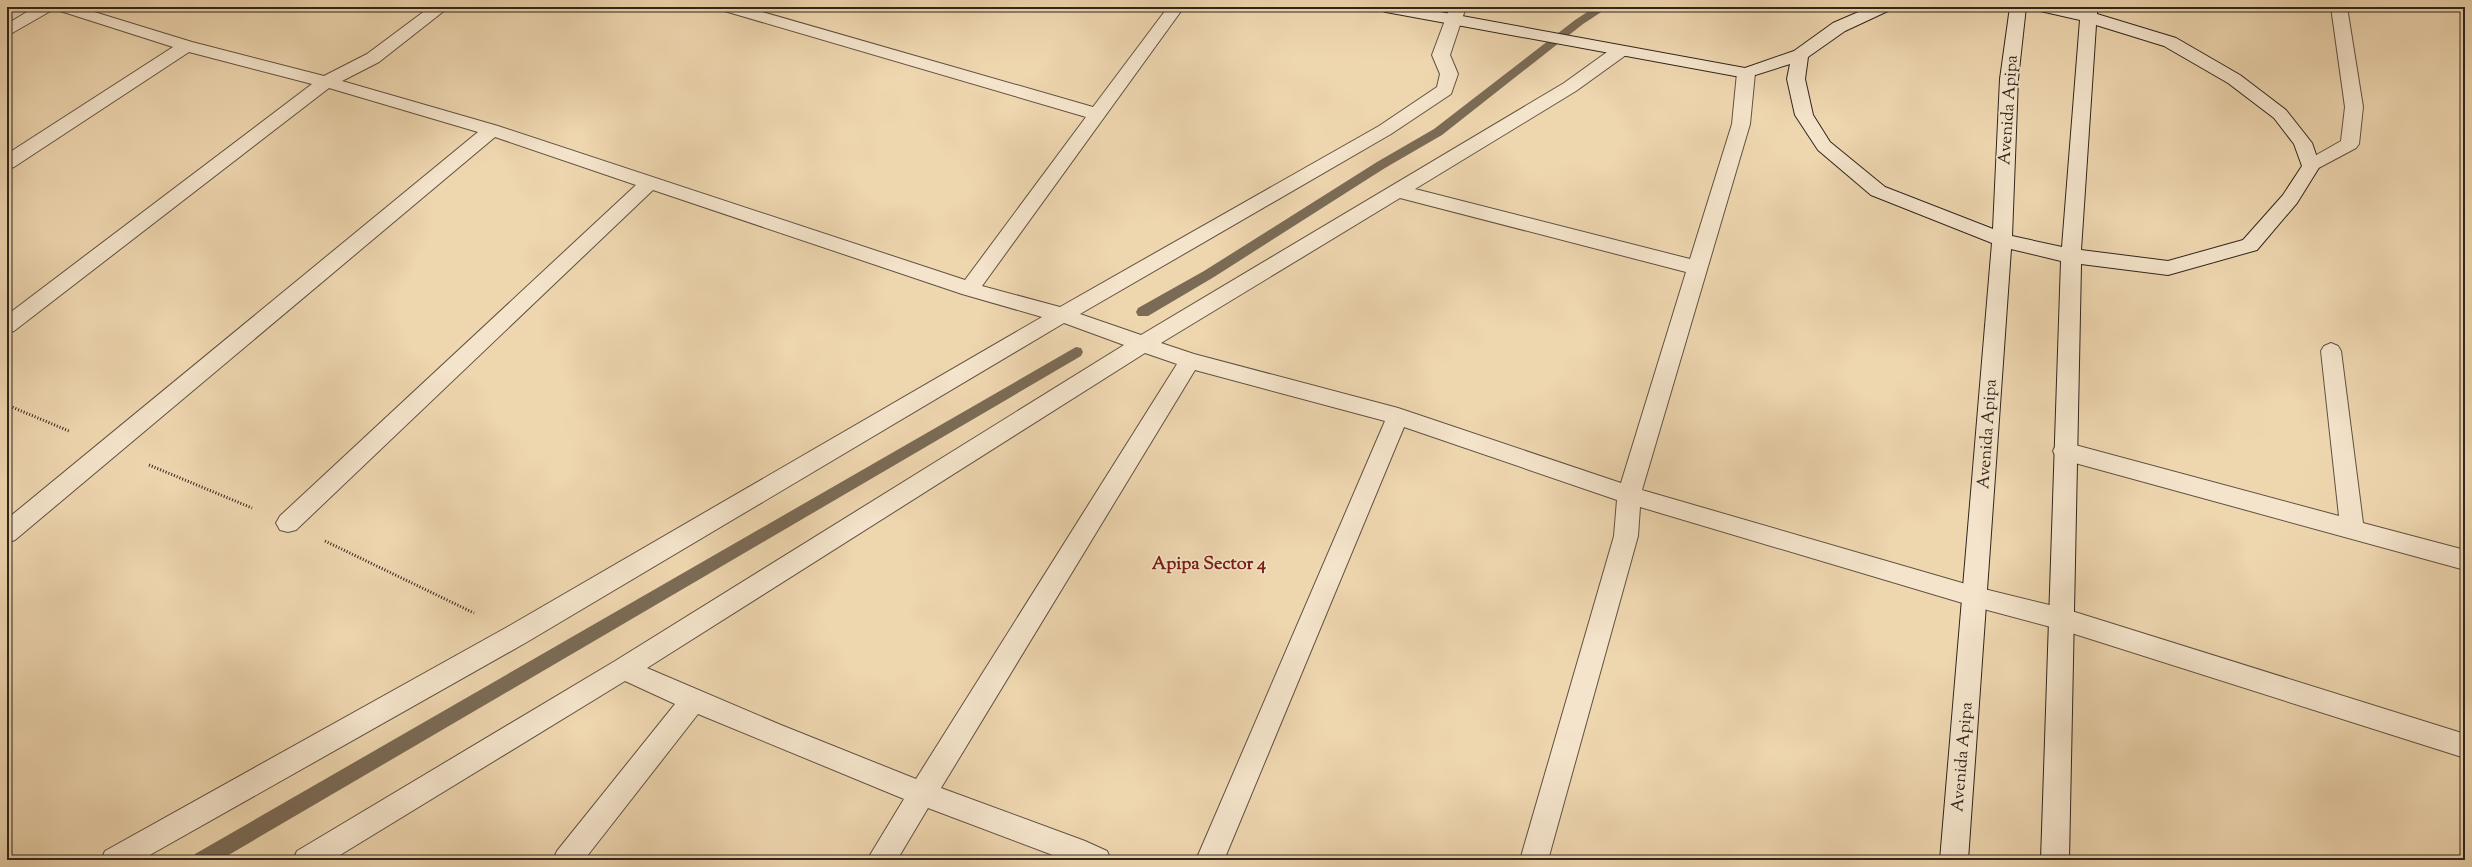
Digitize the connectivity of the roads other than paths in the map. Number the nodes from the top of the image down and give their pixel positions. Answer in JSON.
{"nodes":[{"id":1,"x":47,"y":7,"type":"edge"},
{"id":2,"x":61,"y":7,"type":"edge"},
{"id":3,"x":442,"y":7,"type":"edge"},
{"id":4,"x":727,"y":7,"type":"edge"},
{"id":5,"x":1176,"y":7,"type":"edge"},
{"id":6,"x":1386,"y":7,"type":"edge"},
{"id":7,"x":1884,"y":7,"type":"edge"},
{"id":8,"x":2018,"y":7,"type":"edge"},
{"id":9,"x":2042,"y":7,"type":"edge"},
{"id":10,"x":2339,"y":7,"type":"edge"},
{"id":11,"x":2088,"y":12,"type":"edge"},
{"id":12,"x":1456,"y":13,"type":"edge"},
{"id":13,"x":7,"y":31,"type":"edge"},
{"id":14,"x":186,"y":46,"type":"junction"},
{"id":15,"x":1620,"y":51,"type":"junction"},
{"id":16,"x":1800,"y":55,"type":"junction"},
{"id":17,"x":1746,"y":73,"type":"junction"},
{"id":18,"x":326,"y":82,"type":"junction"},
{"id":19,"x":1097,"y":114,"type":"junction"},
{"id":20,"x":492,"y":130,"type":"junction"},
{"id":21,"x":7,"y":163,"type":"edge"},
{"id":22,"x":2311,"y":166,"type":"junction"},
{"id":23,"x":649,"y":183,"type":"junction"},
{"id":24,"x":1400,"y":191,"type":"junction"},
{"id":25,"x":2002,"y":240,"type":"junction"},
{"id":26,"x":2071,"y":256,"type":"junction"},
{"id":27,"x":1697,"y":268,"type":"junction"},
{"id":28,"x":969,"y":288,"type":"junction"},
{"id":29,"x":1062,"y":316,"type":"junction"},
{"id":30,"x":7,"y":326,"type":"edge"},
{"id":31,"x":1144,"y":343,"type":"junction"},
{"id":32,"x":2331,"y":351,"type":"dead end"},
{"id":33,"x":1190,"y":361,"type":"junction"},
{"id":34,"x":1398,"y":416,"type":"junction"},
{"id":35,"x":2064,"y":451,"type":"junction"},
{"id":36,"x":1629,"y":495,"type":"junction"},
{"id":37,"x":288,"y":523,"type":"dead end"},
{"id":38,"x":2352,"y":530,"type":"junction"},
{"id":39,"x":7,"y":533,"type":"edge"},
{"id":40,"x":2465,"y":560,"type":"edge"},
{"id":41,"x":1976,"y":597,"type":"junction"},
{"id":42,"x":2062,"y":619,"type":"junction"},
{"id":43,"x":624,"y":669,"type":"junction"},
{"id":44,"x":693,"y":701,"type":"junction"},
{"id":45,"x":2465,"y":746,"type":"edge"},
{"id":46,"x":922,"y":794,"type":"junction"},
{"id":47,"x":115,"y":860,"type":"edge"},
{"id":48,"x":307,"y":860,"type":"edge"},
{"id":49,"x":567,"y":860,"type":"edge"},
{"id":50,"x":881,"y":860,"type":"edge"},
{"id":51,"x":1097,"y":860,"type":"edge"},
{"id":52,"x":1210,"y":860,"type":"edge"},
{"id":53,"x":1534,"y":860,"type":"edge"},
{"id":54,"x":1954,"y":860,"type":"edge"},
{"id":55,"x":2055,"y":860,"type":"edge"}],
"edges":[{"from":1,"to":13,"type":"street"},
{"from":2,"to":14,"type":"street"},
{"from":3,"to":18,"type":"street"},
{"from":4,"to":19,"type":"street"},
{"from":5,"to":19,"type":"street"},
{"from":6,"to":12,"type":"street"},
{"from":7,"to":16,"type":"street"},
{"from":8,"to":25,"type":"street","name":"Avenida Apipa"},
{"from":9,"to":11,"type":"street"},
{"from":10,"to":22,"type":"street"},
{"from":11,"to":22,"type":"street"},
{"from":11,"to":26,"type":"street"},
{"from":12,"to":15,"type":"street"},
{"from":12,"to":29,"type":"street"},
{"from":14,"to":18,"type":"street"},
{"from":14,"to":21,"type":"street"},
{"from":15,"to":17,"type":"street"},
{"from":15,"to":24,"type":"street"},
{"from":16,"to":17,"type":"street"},
{"from":16,"to":25,"type":"street"},
{"from":17,"to":27,"type":"street"},
{"from":18,"to":20,"type":"street"},
{"from":18,"to":30,"type":"street"},
{"from":19,"to":28,"type":"street"},
{"from":20,"to":23,"type":"street"},
{"from":20,"to":39,"type":"street"},
{"from":22,"to":26,"type":"street"},
{"from":23,"to":28,"type":"street"},
{"from":23,"to":37,"type":"street"},
{"from":24,"to":27,"type":"street"},
{"from":24,"to":31,"type":"street"},
{"from":25,"to":26,"type":"street"},
{"from":25,"to":41,"type":"street","name":"Avenida Apipa"},
{"from":26,"to":35,"type":"street"},
{"from":27,"to":36,"type":"street"},
{"from":28,"to":29,"type":"street"},
{"from":29,"to":31,"type":"street"},
{"from":29,"to":47,"type":"street"},
{"from":31,"to":33,"type":"street"},
{"from":31,"to":43,"type":"street"},
{"from":32,"to":38,"type":"street"},
{"from":33,"to":34,"type":"street"},
{"from":33,"to":46,"type":"street"},
{"from":34,"to":36,"type":"street"},
{"from":34,"to":52,"type":"street"},
{"from":35,"to":38,"type":"street"},
{"from":35,"to":42,"type":"street"},
{"from":36,"to":41,"type":"street"},
{"from":36,"to":53,"type":"street"},
{"from":38,"to":40,"type":"street"},
{"from":41,"to":42,"type":"street"},
{"from":41,"to":54,"type":"street","name":"Avenida Apipa"},
{"from":42,"to":45,"type":"street"},
{"from":42,"to":55,"type":"street"},
{"from":43,"to":44,"type":"street"},
{"from":43,"to":48,"type":"street"},
{"from":44,"to":46,"type":"street"},
{"from":44,"to":49,"type":"street"},
{"from":46,"to":50,"type":"street"},
{"from":46,"to":51,"type":"street"}]}
